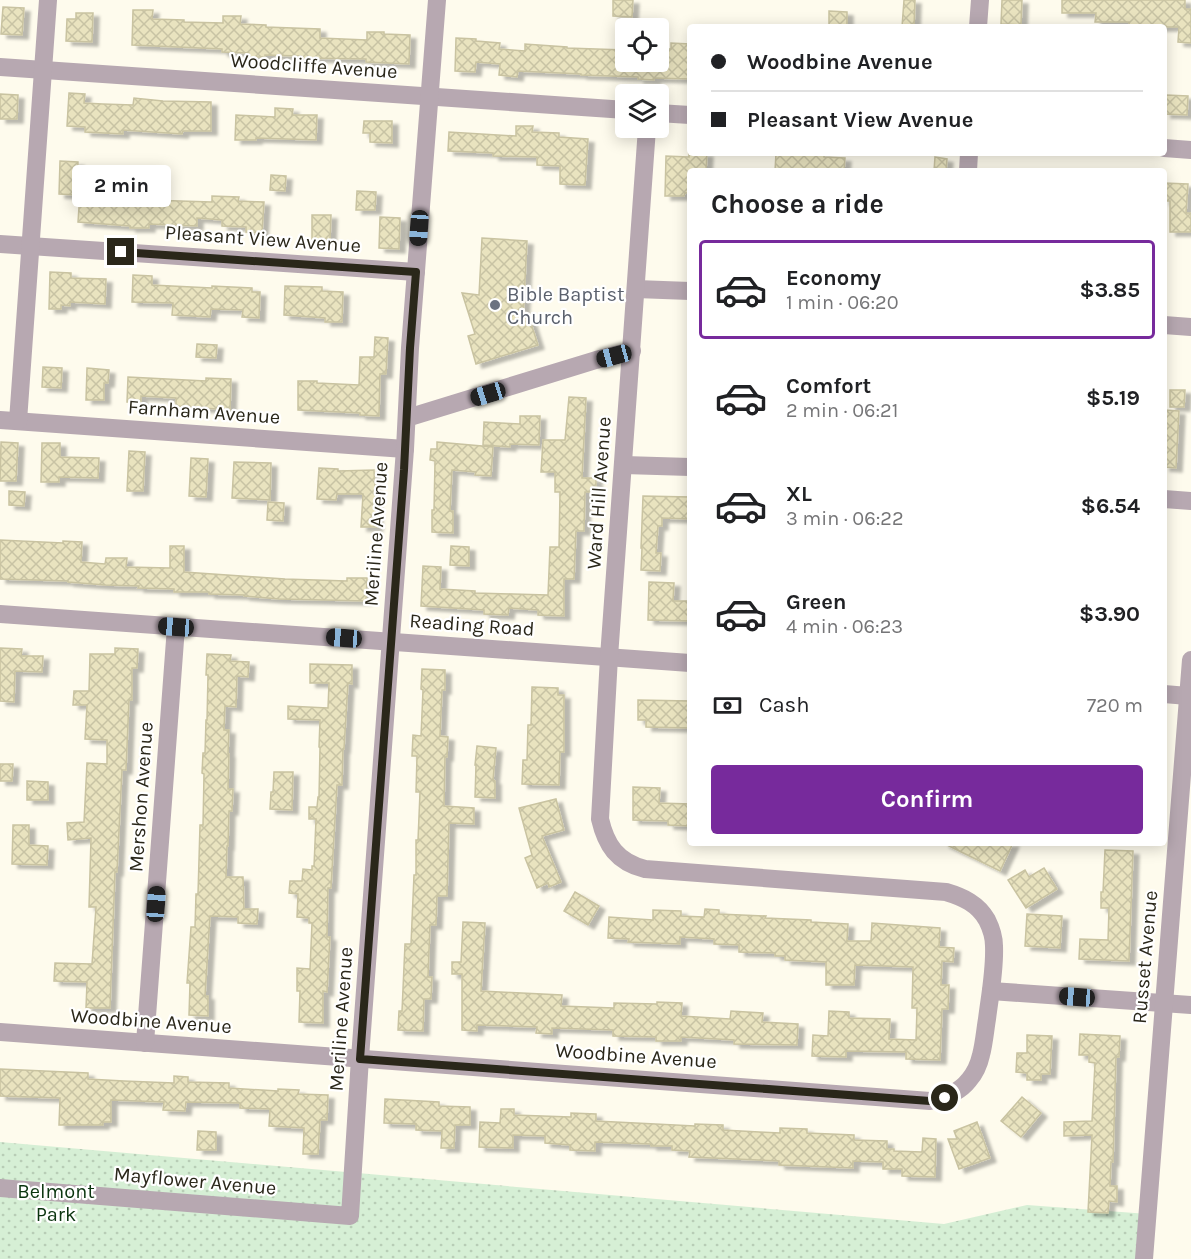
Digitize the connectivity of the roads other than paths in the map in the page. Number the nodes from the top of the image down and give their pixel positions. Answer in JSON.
{"nodes":[{"id":1,"x":48,"y":0,"type":"edge"},
{"id":2,"x":437,"y":0,"type":"edge"},
{"id":3,"x":980,"y":0,"type":"edge"},
{"id":4,"x":978,"y":24,"type":"edge"},
{"id":5,"x":0,"y":67,"type":"edge"},
{"id":6,"x":43,"y":70,"type":"junction"},
{"id":7,"x":429,"y":97,"type":"junction"},
{"id":8,"x":615,"y":109,"type":"edge"},
{"id":9,"x":669,"y":113,"type":"edge"},
{"id":10,"x":687,"y":115,"type":"edge"},
{"id":11,"x":646,"y":138,"type":"edge"},
{"id":12,"x":1167,"y":148,"type":"edge"},
{"id":13,"x":1191,"y":150,"type":"edge"},
{"id":14,"x":0,"y":244,"type":"edge"},
{"id":15,"x":30,"y":246,"type":"junction"},
{"id":16,"x":416,"y":272,"type":"junction"},
{"id":17,"x":636,"y":289,"type":"junction"},
{"id":18,"x":687,"y":291,"type":"edge"},
{"id":19,"x":1167,"y":326,"type":"edge"},
{"id":20,"x":1191,"y":327,"type":"edge"},
{"id":21,"x":632,"y":351,"type":"junction"},
{"id":22,"x":407,"y":418,"type":"junction"},
{"id":23,"x":9,"y":421,"type":"edge"},
{"id":24,"x":405,"y":449,"type":"junction"},
{"id":25,"x":624,"y":465,"type":"junction"},
{"id":26,"x":687,"y":467,"type":"edge"},
{"id":27,"x":1167,"y":500,"type":"edge"},
{"id":28,"x":1191,"y":501,"type":"edge"},
{"id":29,"x":0,"y":614,"type":"edge"},
{"id":30,"x":176,"y":627,"type":"junction"},
{"id":31,"x":391,"y":642,"type":"junction"},
{"id":32,"x":609,"y":657,"type":"junction"},
{"id":33,"x":1191,"y":660,"type":"edge"},
{"id":34,"x":687,"y":663,"type":"edge"},
{"id":35,"x":1167,"y":694,"type":"edge"},
{"id":36,"x":1188,"y":696,"type":"junction"},
{"id":37,"x":620,"y":856,"type":"joint"},
{"id":38,"x":991,"y":991,"type":"junction"},
{"id":39,"x":1164,"y":1003,"type":"junction"},
{"id":40,"x":1191,"y":1005,"type":"edge"},
{"id":41,"x":0,"y":1032,"type":"edge"},
{"id":42,"x":145,"y":1043,"type":"junction"},
{"id":43,"x":360,"y":1059,"type":"junction"},
{"id":44,"x":0,"y":1188,"type":"edge"},
{"id":45,"x":350,"y":1216,"type":"joint"},
{"id":46,"x":1144,"y":1259,"type":"edge"}],
"edges":[{"from":1,"to":6,"type":"street"},
{"from":2,"to":7,"type":"street","name":"Meriline Avenue"},
{"from":3,"to":4,"type":"street"},
{"from":5,"to":6,"type":"street","name":"Woodcliffe Avenue"},
{"from":6,"to":7,"type":"street","name":"Woodcliffe Avenue"},
{"from":6,"to":15,"type":"street"},
{"from":7,"to":8,"type":"street","name":"Woodcliffe Avenue"},
{"from":7,"to":16,"type":"street","name":"Meriline Avenue"},
{"from":9,"to":10,"type":"street"},
{"from":11,"to":17,"type":"street","name":"Ward Hill Avenue"},
{"from":12,"to":13,"type":"street"},
{"from":14,"to":15,"type":"street","name":"Pleasant View Avenue"},
{"from":15,"to":16,"type":"street","name":"Pleasant View Avenue"},
{"from":15,"to":23,"type":"street"},
{"from":16,"to":22,"type":"street","name":"Meriline Avenue"},
{"from":17,"to":18,"type":"street"},
{"from":17,"to":21,"type":"street","name":"Ward Hill Avenue"},
{"from":19,"to":20,"type":"street"},
{"from":21,"to":22,"type":"street"},
{"from":21,"to":25,"type":"street","name":"Ward Hill Avenue"},
{"from":22,"to":24,"type":"street","name":"Meriline Avenue"},
{"from":23,"to":24,"type":"street","name":"Farnham Avenue"},
{"from":24,"to":31,"type":"street","name":"Meriline Avenue"},
{"from":25,"to":26,"type":"street"},
{"from":25,"to":32,"type":"street","name":"Ward Hill Avenue"},
{"from":27,"to":28,"type":"street"},
{"from":29,"to":30,"type":"street","name":"Reading Road"},
{"from":30,"to":31,"type":"street","name":"Reading Road"},
{"from":30,"to":42,"type":"street","name":"Mershon Avenue"},
{"from":31,"to":32,"type":"street","name":"Reading Road"},
{"from":31,"to":43,"type":"street","name":"Meriline Avenue"},
{"from":32,"to":34,"type":"street","name":"Reading Road"},
{"from":32,"to":37,"type":"street","name":"Ward Hill Avenue"},
{"from":33,"to":36,"type":"street","name":"Russet Avenue"},
{"from":35,"to":36,"type":"street"},
{"from":36,"to":39,"type":"street","name":"Russet Avenue"},
{"from":37,"to":38,"type":"street","name":"Woodbine Avenue"},
{"from":38,"to":39,"type":"street"},
{"from":38,"to":43,"type":"street","name":"Woodbine Avenue"},
{"from":39,"to":40,"type":"street"},
{"from":39,"to":46,"type":"street","name":"Russet Avenue"},
{"from":41,"to":42,"type":"street","name":"Woodbine Avenue"},
{"from":42,"to":43,"type":"street","name":"Woodbine Avenue"},
{"from":43,"to":45,"type":"street","name":"Meriline Avenue"},
{"from":44,"to":45,"type":"street","name":"Mayflower Avenue"}]}
